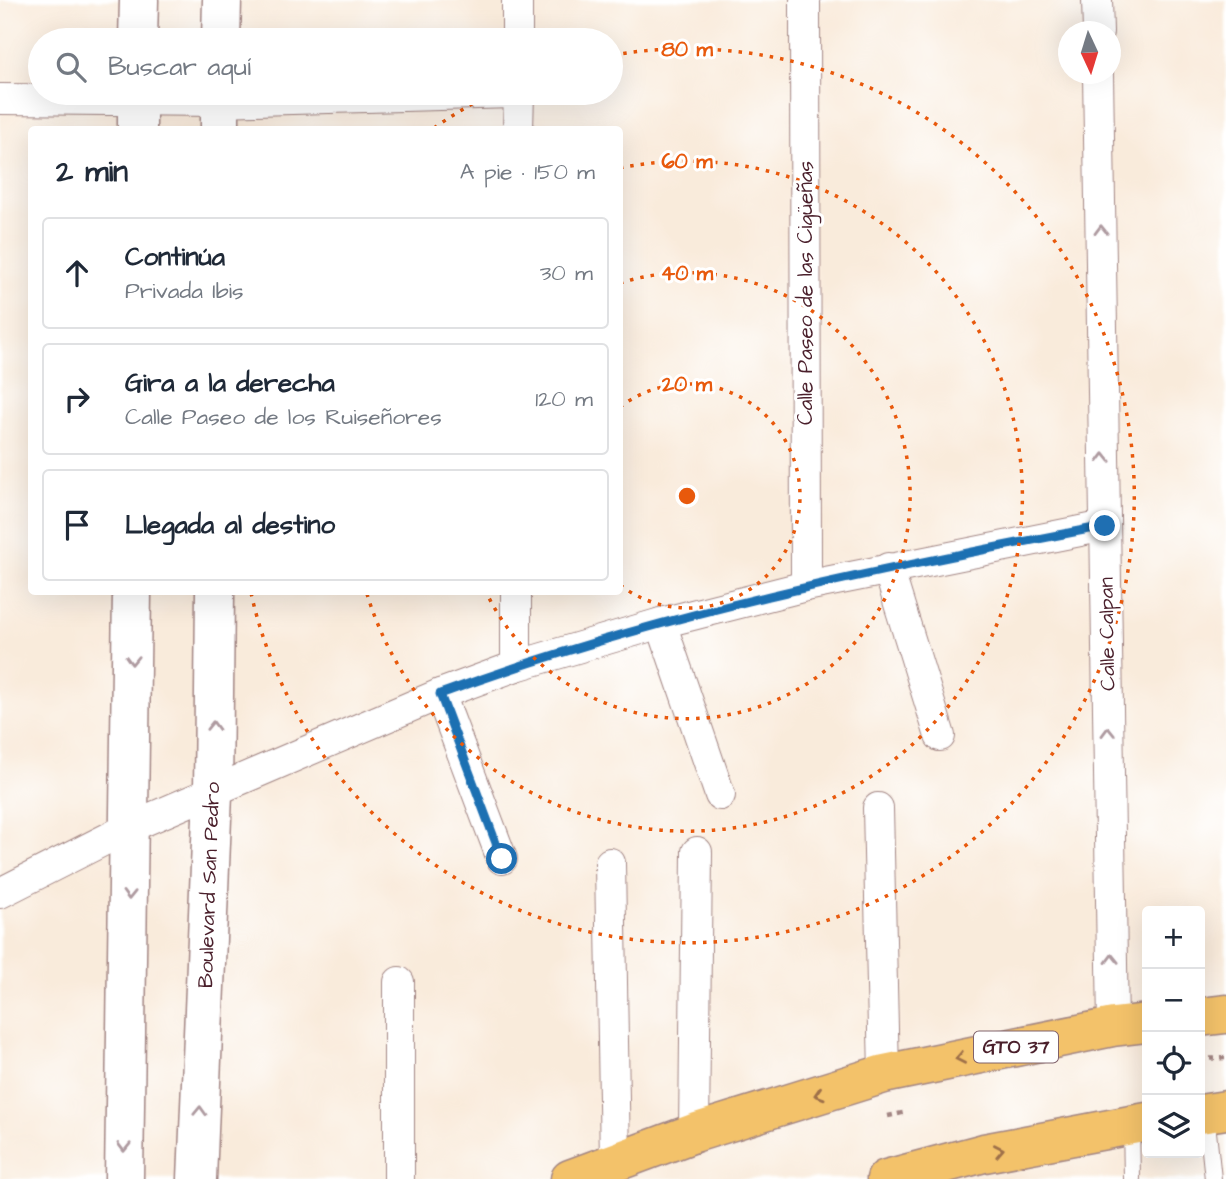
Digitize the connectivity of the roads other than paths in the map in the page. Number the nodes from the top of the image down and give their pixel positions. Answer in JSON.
{"nodes":[{"id":1,"x":139,"y":0,"type":"edge"},
{"id":2,"x":222,"y":0,"type":"edge"},
{"id":3,"x":517,"y":0,"type":"edge"},
{"id":4,"x":805,"y":0,"type":"edge"},
{"id":5,"x":1097,"y":0,"type":"edge"},
{"id":6,"x":1098,"y":21,"type":"edge"},
{"id":7,"x":138,"y":28,"type":"edge"},
{"id":8,"x":221,"y":28,"type":"edge"},
{"id":9,"x":517,"y":28,"type":"edge"},
{"id":10,"x":1098,"y":84,"type":"edge"},
{"id":11,"x":0,"y":99,"type":"edge"},
{"id":12,"x":28,"y":101,"type":"edge"},
{"id":13,"x":91,"y":105,"type":"edge"},
{"id":14,"x":279,"y":105,"type":"edge"},
{"id":15,"x":517,"y":105,"type":"edge"},
{"id":16,"x":137,"y":108,"type":"edge"},
{"id":17,"x":220,"y":108,"type":"edge"},
{"id":18,"x":518,"y":126,"type":"edge"},
{"id":19,"x":1105,"y":526,"type":"junction"},
{"id":20,"x":888,"y":568,"type":"junction"},
{"id":21,"x":806,"y":586,"type":"junction"},
{"id":22,"x":132,"y":595,"type":"edge"},
{"id":23,"x":215,"y":595,"type":"edge"},
{"id":24,"x":516,"y":595,"type":"edge"},
{"id":25,"x":661,"y":623,"type":"junction"},
{"id":26,"x":516,"y":666,"type":"junction"},
{"id":27,"x":440,"y":694,"type":"junction"},
{"id":28,"x":940,"y":736,"type":"dead end"},
{"id":29,"x":213,"y":794,"type":"junction"},
{"id":30,"x":719,"y":795,"type":"dead end"},
{"id":31,"x":878,"y":808,"type":"dead end"},
{"id":32,"x":130,"y":827,"type":"junction"},
{"id":33,"x":697,"y":852,"type":"dead end"},
{"id":34,"x":502,"y":859,"type":"dead end"},
{"id":35,"x":610,"y":863,"type":"dead end"},
{"id":36,"x":0,"y":893,"type":"edge"},
{"id":37,"x":399,"y":982,"type":"dead end"},
{"id":38,"x":1226,"y":1014,"type":"edge"},
{"id":39,"x":1205,"y":1016,"type":"edge"},
{"id":40,"x":1130,"y":1025,"type":"edge"},
{"id":41,"x":884,"y":1074,"type":"junction"},
{"id":42,"x":1211,"y":1112,"type":"edge"},
{"id":43,"x":1139,"y":1123,"type":"edge"},
{"id":44,"x":694,"y":1133,"type":"junction"},
{"id":45,"x":615,"y":1161,"type":"junction"},
{"id":46,"x":124,"y":1179,"type":"edge"},
{"id":47,"x":197,"y":1179,"type":"edge"},
{"id":48,"x":399,"y":1179,"type":"edge"},
{"id":49,"x":570,"y":1179,"type":"edge"},
{"id":50,"x":886,"y":1179,"type":"edge"},
{"id":51,"x":1132,"y":1179,"type":"edge"},
{"id":52,"x":1213,"y":1179,"type":"edge"}],
"edges":[{"from":1,"to":7,"type":"street"},
{"from":2,"to":8,"type":"street"},
{"from":3,"to":9,"type":"street"},
{"from":4,"to":21,"type":"street","name":"Calle Paseo de las Cigüeñas"},
{"from":5,"to":6,"type":"street"},
{"from":19,"to":10,"type":"street","name":"Calle Calpan","one_way":true},
{"from":11,"to":12,"type":"street"},
{"from":13,"to":16,"type":"street"},
{"from":14,"to":17,"type":"street"},
{"from":15,"to":18,"type":"street"},
{"from":16,"to":17,"type":"street"},
{"from":19,"to":20,"type":"street"},
{"from":40,"to":19,"type":"street","name":"Calle Calpan","one_way":true},
{"from":20,"to":21,"type":"street"},
{"from":20,"to":28,"type":"street"},
{"from":21,"to":25,"type":"street"},
{"from":22,"to":32,"type":"street","one_way":true},
{"from":29,"to":23,"type":"street","name":"Boulevard San Pedro","one_way":true},
{"from":24,"to":26,"type":"street"},
{"from":25,"to":26,"type":"street"},
{"from":25,"to":30,"type":"street"},
{"from":26,"to":27,"type":"street"},
{"from":27,"to":29,"type":"street"},
{"from":27,"to":34,"type":"street"},
{"from":29,"to":32,"type":"street"},
{"from":47,"to":29,"type":"street","name":"Boulevard San Pedro","one_way":true},
{"from":31,"to":41,"type":"street"},
{"from":32,"to":36,"type":"street"},
{"from":32,"to":46,"type":"street","one_way":true},
{"from":33,"to":44,"type":"street"},
{"from":35,"to":45,"type":"street"},
{"from":37,"to":48,"type":"street"},
{"from":38,"to":39,"type":"main road"},
{"from":40,"to":41,"type":"main road","number":"GTO 37","one_way":true},
{"from":41,"to":44,"type":"main road","number":"GTO 37","one_way":true},
{"from":42,"to":52,"type":"lane"},
{"from":50,"to":43,"type":"main road","one_way":true},
{"from":43,"to":51,"type":"lane"},
{"from":44,"to":45,"type":"main road","number":"GTO 37"},
{"from":45,"to":49,"type":"main road","number":"GTO 37"}]}
